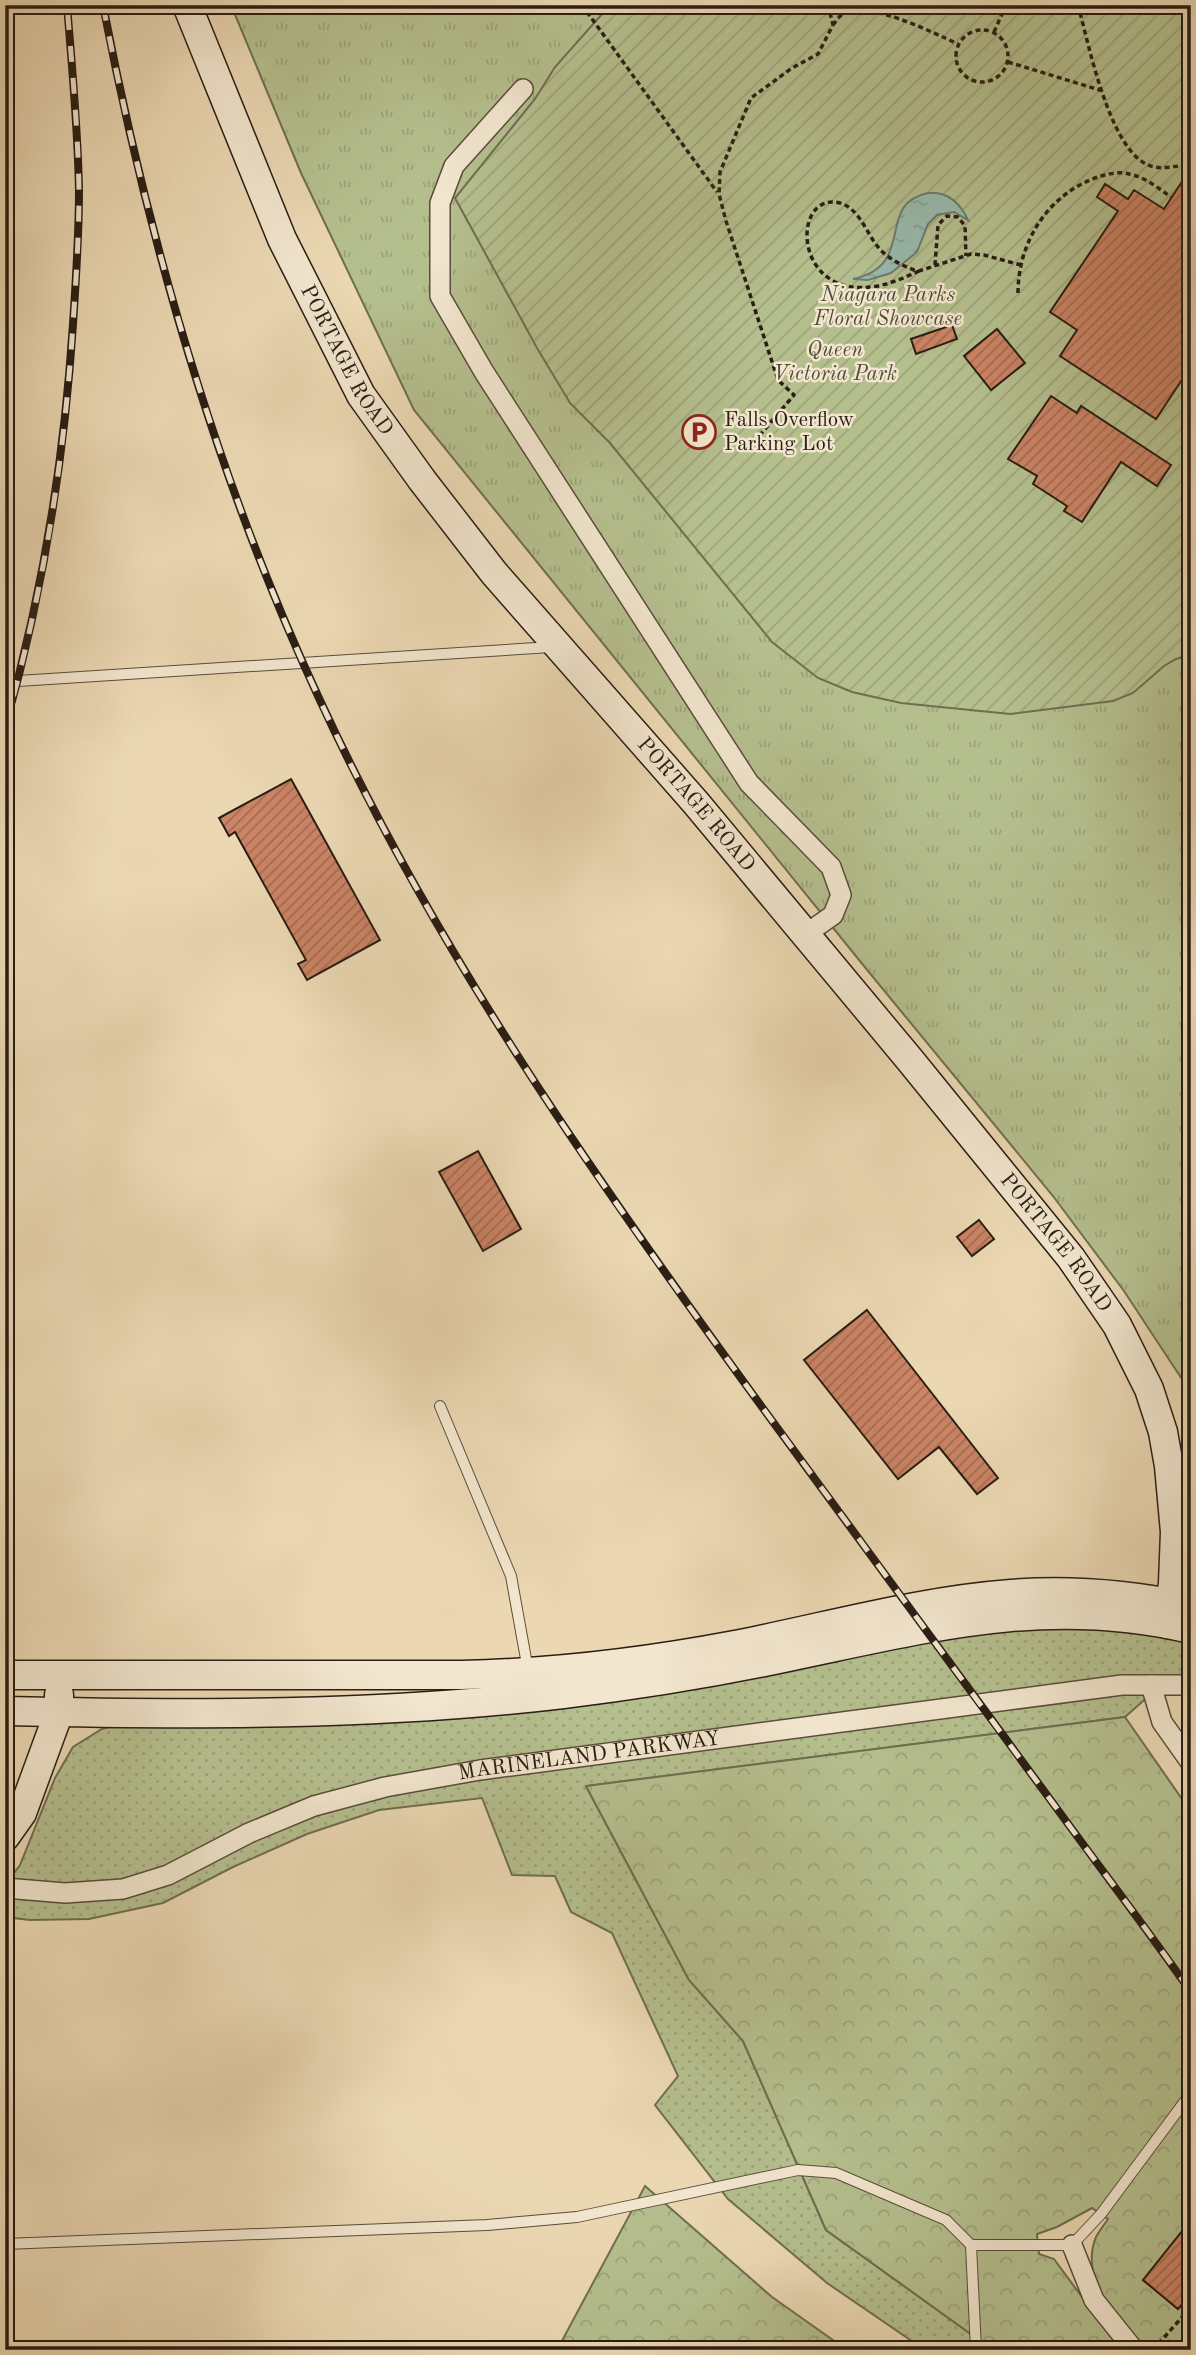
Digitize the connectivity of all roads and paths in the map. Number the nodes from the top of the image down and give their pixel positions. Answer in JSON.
{"nodes":[{"id":1,"x":187,"y":5,"type":"edge"},
{"id":2,"x":582,"y":5,"type":"edge"},
{"id":3,"x":828,"y":5,"type":"edge"},
{"id":4,"x":1006,"y":5,"type":"edge"},
{"id":5,"x":1078,"y":5,"type":"edge"},
{"id":6,"x":832,"y":25,"type":"junction"},
{"id":7,"x":994,"y":32,"type":"junction"},
{"id":8,"x":958,"y":44,"type":"junction"},
{"id":9,"x":1007,"y":62,"type":"junction"},
{"id":10,"x":523,"y":89,"type":"dead end"},
{"id":11,"x":1103,"y":91,"type":"junction"},
{"id":12,"x":1191,"y":165,"type":"edge"},
{"id":13,"x":719,"y":194,"type":"junction"},
{"id":14,"x":1171,"y":197,"type":"dead end"},
{"id":15,"x":966,"y":256,"type":"junction"},
{"id":16,"x":935,"y":265,"type":"junction"},
{"id":17,"x":1021,"y":265,"type":"junction"},
{"id":18,"x":919,"y":271,"type":"junction"},
{"id":19,"x":1018,"y":293,"type":"dead end"},
{"id":20,"x":754,"y":442,"type":"dead end"},
{"id":21,"x":560,"y":647,"type":"junction"},
{"id":22,"x":5,"y":678,"type":"edge"},
{"id":23,"x":806,"y":934,"type":"junction"},
{"id":24,"x":1019,"y":1192,"type":"junction"},
{"id":25,"x":440,"y":1406,"type":"dead end"},
{"id":26,"x":1191,"y":1504,"type":"edge"},
{"id":27,"x":1180,"y":1616,"type":"edge"},
{"id":28,"x":528,"y":1672,"type":"junction"},
{"id":29,"x":5,"y":1675,"type":"edge"},
{"id":30,"x":59,"y":1675,"type":"junction"},
{"id":31,"x":1151,"y":1685,"type":"junction"},
{"id":32,"x":1191,"y":1685,"type":"edge"},
{"id":33,"x":5,"y":1711,"type":"edge"},
{"id":34,"x":59,"y":1712,"type":"junction"},
{"id":35,"x":1191,"y":1763,"type":"edge"},
{"id":36,"x":5,"y":1837,"type":"edge"},
{"id":37,"x":5,"y":1888,"type":"edge"},
{"id":38,"x":1191,"y":2093,"type":"edge"},
{"id":39,"x":5,"y":2244,"type":"edge"},
{"id":40,"x":971,"y":2245,"type":"junction"},
{"id":41,"x":1072,"y":2245,"type":"junction"},
{"id":42,"x":1191,"y":2307,"type":"edge"},
{"id":43,"x":976,"y":2350,"type":"edge"},
{"id":44,"x":1134,"y":2350,"type":"edge"},
{"id":45,"x":1153,"y":2350,"type":"edge"}],
"edges":[{"from":1,"to":21,"type":"main road","name":"PORTAGE ROAD"},
{"from":2,"to":13,"type":"path"},
{"from":3,"to":6,"type":"path"},
{"from":4,"to":7,"type":"path"},
{"from":5,"to":11,"type":"path"},
{"from":6,"to":8,"type":"path"},
{"from":6,"to":13,"type":"path"},
{"from":7,"to":8,"type":"path"},
{"from":7,"to":9,"type":"path"},
{"from":8,"to":9,"type":"path"},
{"from":9,"to":11,"type":"path"},
{"from":10,"to":23,"type":"street"},
{"from":11,"to":12,"type":"path"},
{"from":13,"to":20,"type":"path"},
{"from":14,"to":17,"type":"path"},
{"from":15,"to":16,"type":"path"},
{"from":15,"to":16,"type":"path"},
{"from":15,"to":17,"type":"path"},
{"from":16,"to":18,"type":"path"},
{"from":17,"to":19,"type":"path"},
{"from":18,"to":18,"type":"path"},
{"from":21,"to":22,"type":"lane"},
{"from":21,"to":23,"type":"main road","name":"PORTAGE ROAD"},
{"from":23,"to":24,"type":"main road","name":"PORTAGE ROAD"},
{"from":24,"to":26,"type":"main road"},
{"from":24,"to":27,"type":"main road","name":"PORTAGE ROAD"},
{"from":25,"to":28,"type":"lane"},
{"from":27,"to":28,"type":"main road"},
{"from":27,"to":34,"type":"main road"},
{"from":28,"to":30,"type":"main road"},
{"from":29,"to":30,"type":"main road"},
{"from":30,"to":34,"type":"main road"},
{"from":31,"to":32,"type":"street","name":"MARINELAND PARKWAY"},
{"from":31,"to":35,"type":"street"},
{"from":31,"to":37,"type":"street","name":"MARINELAND PARKWAY"},
{"from":33,"to":34,"type":"main road"},
{"from":34,"to":36,"type":"main road"},
{"from":38,"to":41,"type":"lane"},
{"from":39,"to":40,"type":"lane"},
{"from":40,"to":41,"type":"lane"},
{"from":40,"to":43,"type":"lane"},
{"from":41,"to":44,"type":"street"},
{"from":42,"to":45,"type":"path"}]}
